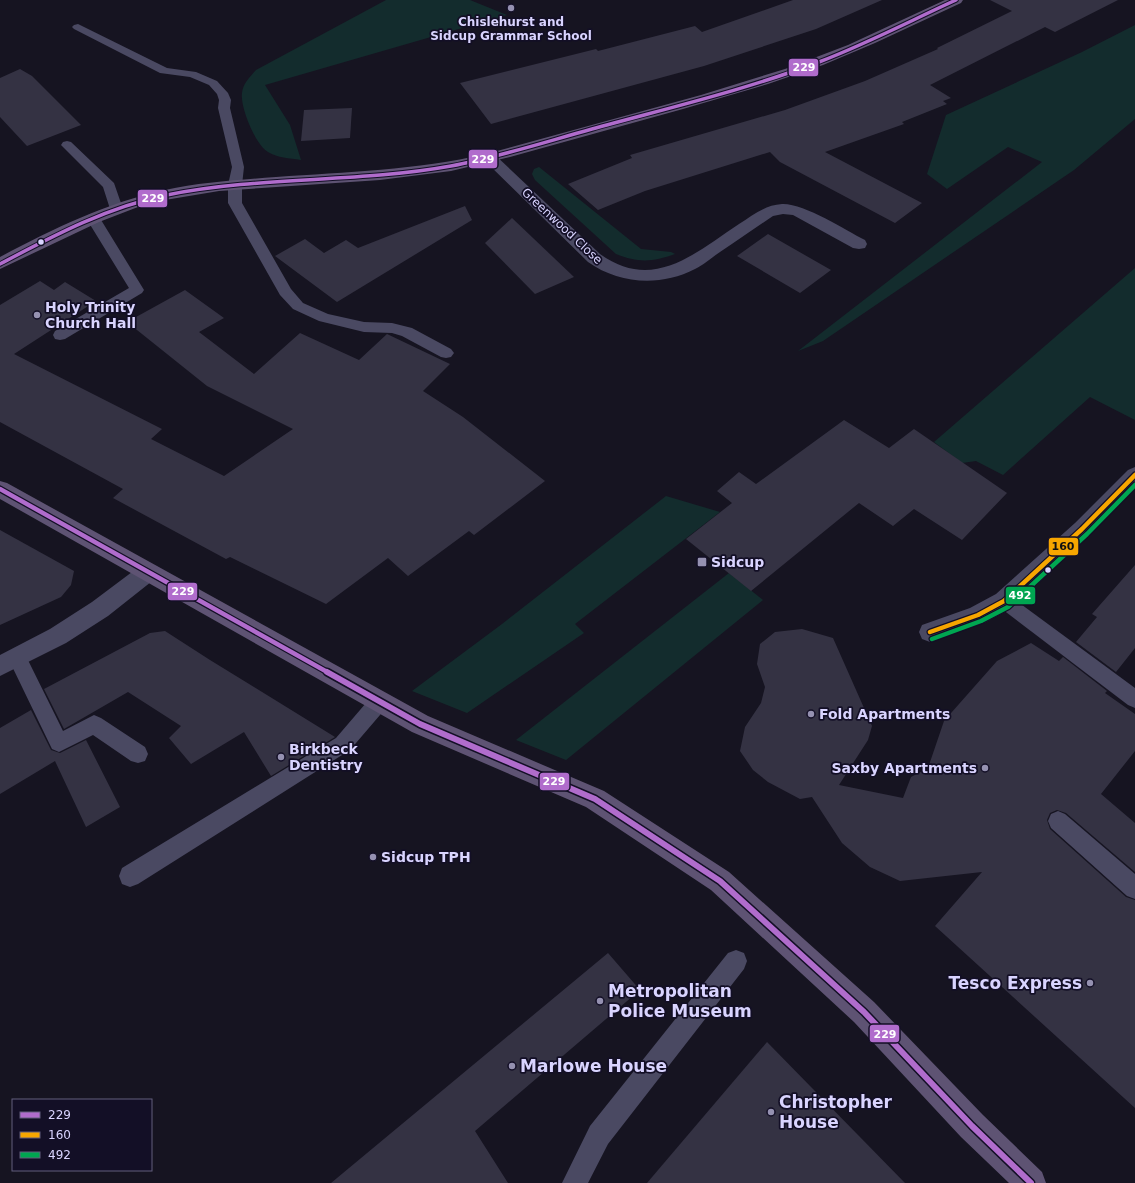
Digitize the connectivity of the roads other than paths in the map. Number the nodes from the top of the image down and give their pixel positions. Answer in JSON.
{"nodes":[{"id":1,"x":956,"y":0,"type":"edge"},
{"id":2,"x":78,"y":28,"type":"dead end"},
{"id":3,"x":67,"y":145,"type":"dead end"},
{"id":4,"x":489,"y":157,"type":"junction"},
{"id":5,"x":235,"y":185,"type":"junction"},
{"id":6,"x":116,"y":209,"type":"junction"},
{"id":7,"x":93,"y":218,"type":"junction"},
{"id":8,"x":859,"y":244,"type":"dead end"},
{"id":9,"x":0,"y":264,"type":"edge"},
{"id":10,"x":60,"y":335,"type":"dead end"},
{"id":11,"x":446,"y":353,"type":"dead end"},
{"id":12,"x":1135,"y":475,"type":"edge"},
{"id":13,"x":0,"y":490,"type":"edge"},
{"id":14,"x":148,"y":572,"type":"junction"},
{"id":15,"x":1004,"y":601,"type":"junction"},
{"id":16,"x":930,"y":632,"type":"dead end"},
{"id":17,"x":8,"y":662,"type":"edge"},
{"id":18,"x":1135,"y":699,"type":"edge"},
{"id":19,"x":380,"y":702,"type":"junction"},
{"id":20,"x":138,"y":754,"type":"dead end"},
{"id":21,"x":1058,"y":821,"type":"dead end"},
{"id":22,"x":130,"y":876,"type":"dead end"},
{"id":23,"x":1135,"y":888,"type":"edge"},
{"id":24,"x":736,"y":961,"type":"dead end"},
{"id":25,"x":575,"y":1183,"type":"edge"},
{"id":26,"x":1031,"y":1183,"type":"edge"}],
"edges":[{"from":1,"to":4,"type":"main road"},
{"from":2,"to":5,"type":"lane"},
{"from":3,"to":6,"type":"lane"},
{"from":4,"to":5,"type":"main road"},
{"from":4,"to":8,"type":"street","name":"Greenwood Close"},
{"from":5,"to":6,"type":"main road"},
{"from":5,"to":11,"type":"lane"},
{"from":6,"to":7,"type":"main road"},
{"from":7,"to":9,"type":"main road"},
{"from":7,"to":10,"type":"lane"},
{"from":12,"to":15,"type":"street"},
{"from":13,"to":14,"type":"main road"},
{"from":14,"to":17,"type":"street"},
{"from":14,"to":19,"type":"main road"},
{"from":15,"to":16,"type":"street"},
{"from":15,"to":18,"type":"lane"},
{"from":17,"to":20,"type":"lane"},
{"from":19,"to":22,"type":"lane"},
{"from":19,"to":26,"type":"main road"},
{"from":21,"to":23,"type":"lane"},
{"from":24,"to":25,"type":"lane"}]}
